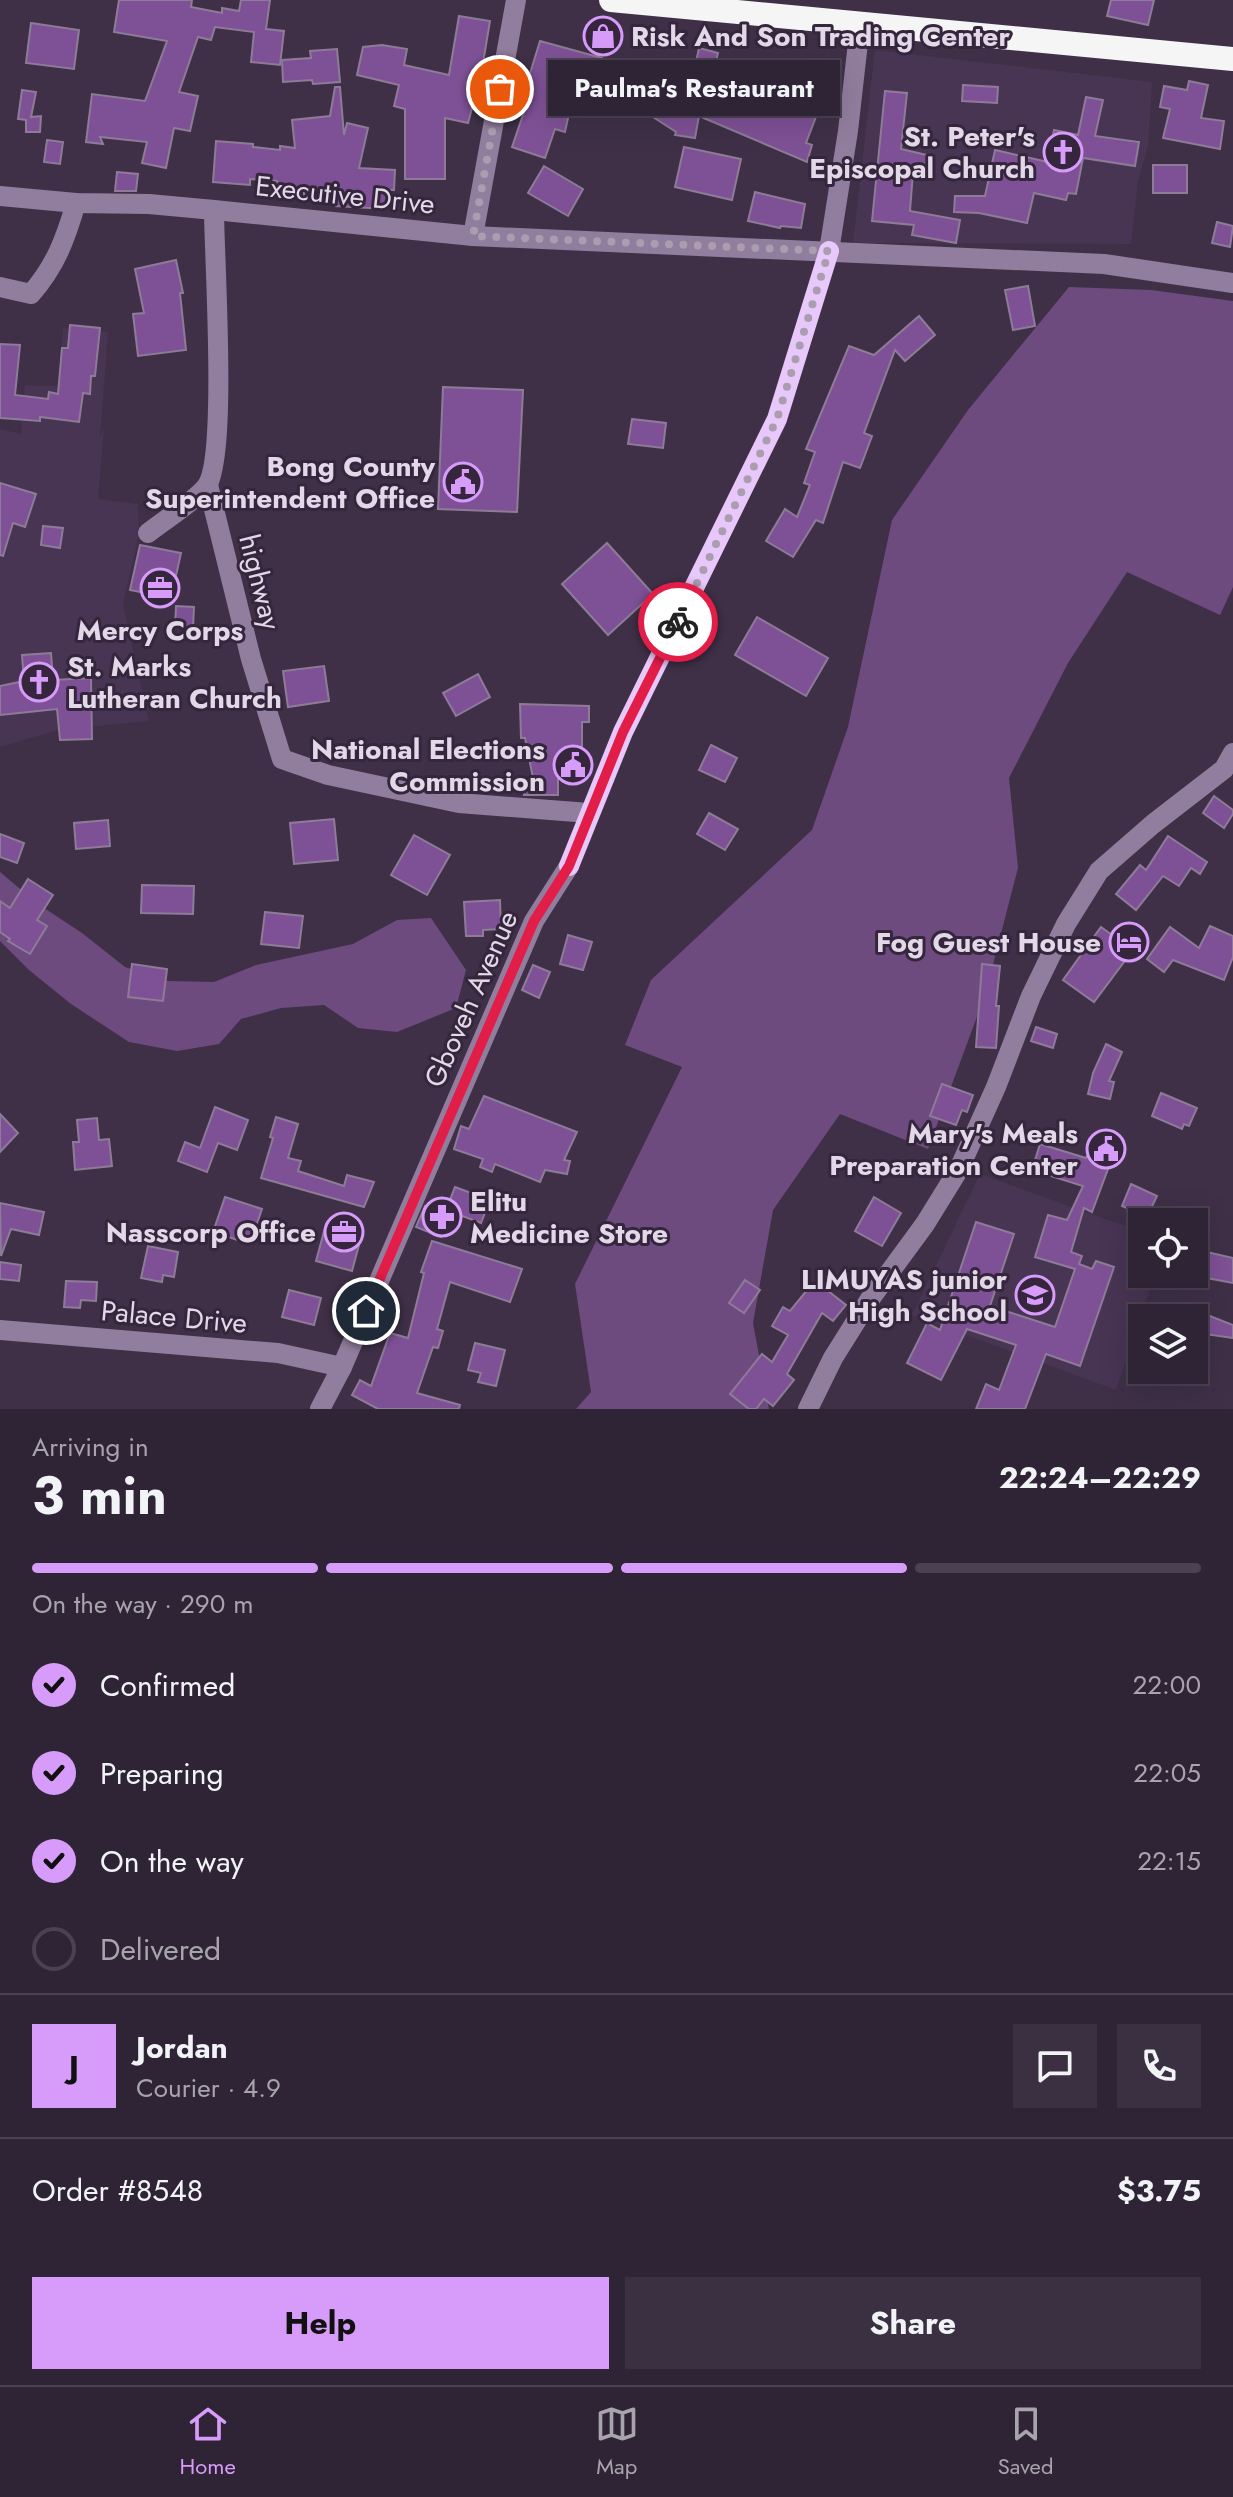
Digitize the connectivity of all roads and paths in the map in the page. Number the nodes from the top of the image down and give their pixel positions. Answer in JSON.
{"nodes":[{"id":1,"x":516,"y":0,"type":"edge"},
{"id":2,"x":611,"y":0,"type":"edge"},
{"id":3,"x":860,"y":25,"type":"junction"},
{"id":4,"x":1233,"y":59,"type":"edge"},
{"id":5,"x":0,"y":196,"type":"edge"},
{"id":6,"x":76,"y":203,"type":"junction"},
{"id":7,"x":214,"y":210,"type":"junction"},
{"id":8,"x":473,"y":236,"type":"junction"},
{"id":9,"x":829,"y":251,"type":"junction"},
{"id":10,"x":1233,"y":283,"type":"edge"},
{"id":11,"x":0,"y":287,"type":"edge"},
{"id":12,"x":208,"y":485,"type":"junction"},
{"id":13,"x":148,"y":533,"type":"dead end"},
{"id":14,"x":1233,"y":753,"type":"edge"},
{"id":15,"x":589,"y":813,"type":"junction"},
{"id":16,"x":569,"y":866,"type":"joint"},
{"id":17,"x":0,"y":1330,"type":"edge"},
{"id":18,"x":342,"y":1367,"type":"junction"},
{"id":19,"x":320,"y":1409,"type":"edge"},
{"id":20,"x":808,"y":1409,"type":"edge"}],
"edges":[{"from":1,"to":8,"type":"street"},
{"from":2,"to":3,"type":"highway"},
{"from":3,"to":4,"type":"highway"},
{"from":3,"to":9,"type":"street","name":"Gboveh Avenue"},
{"from":5,"to":6,"type":"street","name":"Executive Drive"},
{"from":6,"to":7,"type":"street","name":"Executive Drive"},
{"from":6,"to":11,"type":"street"},
{"from":7,"to":8,"type":"street","name":"Executive Drive"},
{"from":7,"to":12,"type":"street","name":"highway"},
{"from":8,"to":9,"type":"street","name":"Executive Drive"},
{"from":9,"to":10,"type":"street","name":"Executive Drive"},
{"from":9,"to":15,"type":"main road","name":"Gboveh Avenue"},
{"from":12,"to":13,"type":"street"},
{"from":12,"to":15,"type":"street","name":"highway"},
{"from":14,"to":20,"type":"street"},
{"from":15,"to":16,"type":"main road","name":"Gboveh Avenue"},
{"from":16,"to":18,"type":"street","name":"Gboveh Avenue"},
{"from":17,"to":18,"type":"street","name":"Palace Drive"},
{"from":18,"to":19,"type":"street","name":"Gboveh Avenue"}]}
